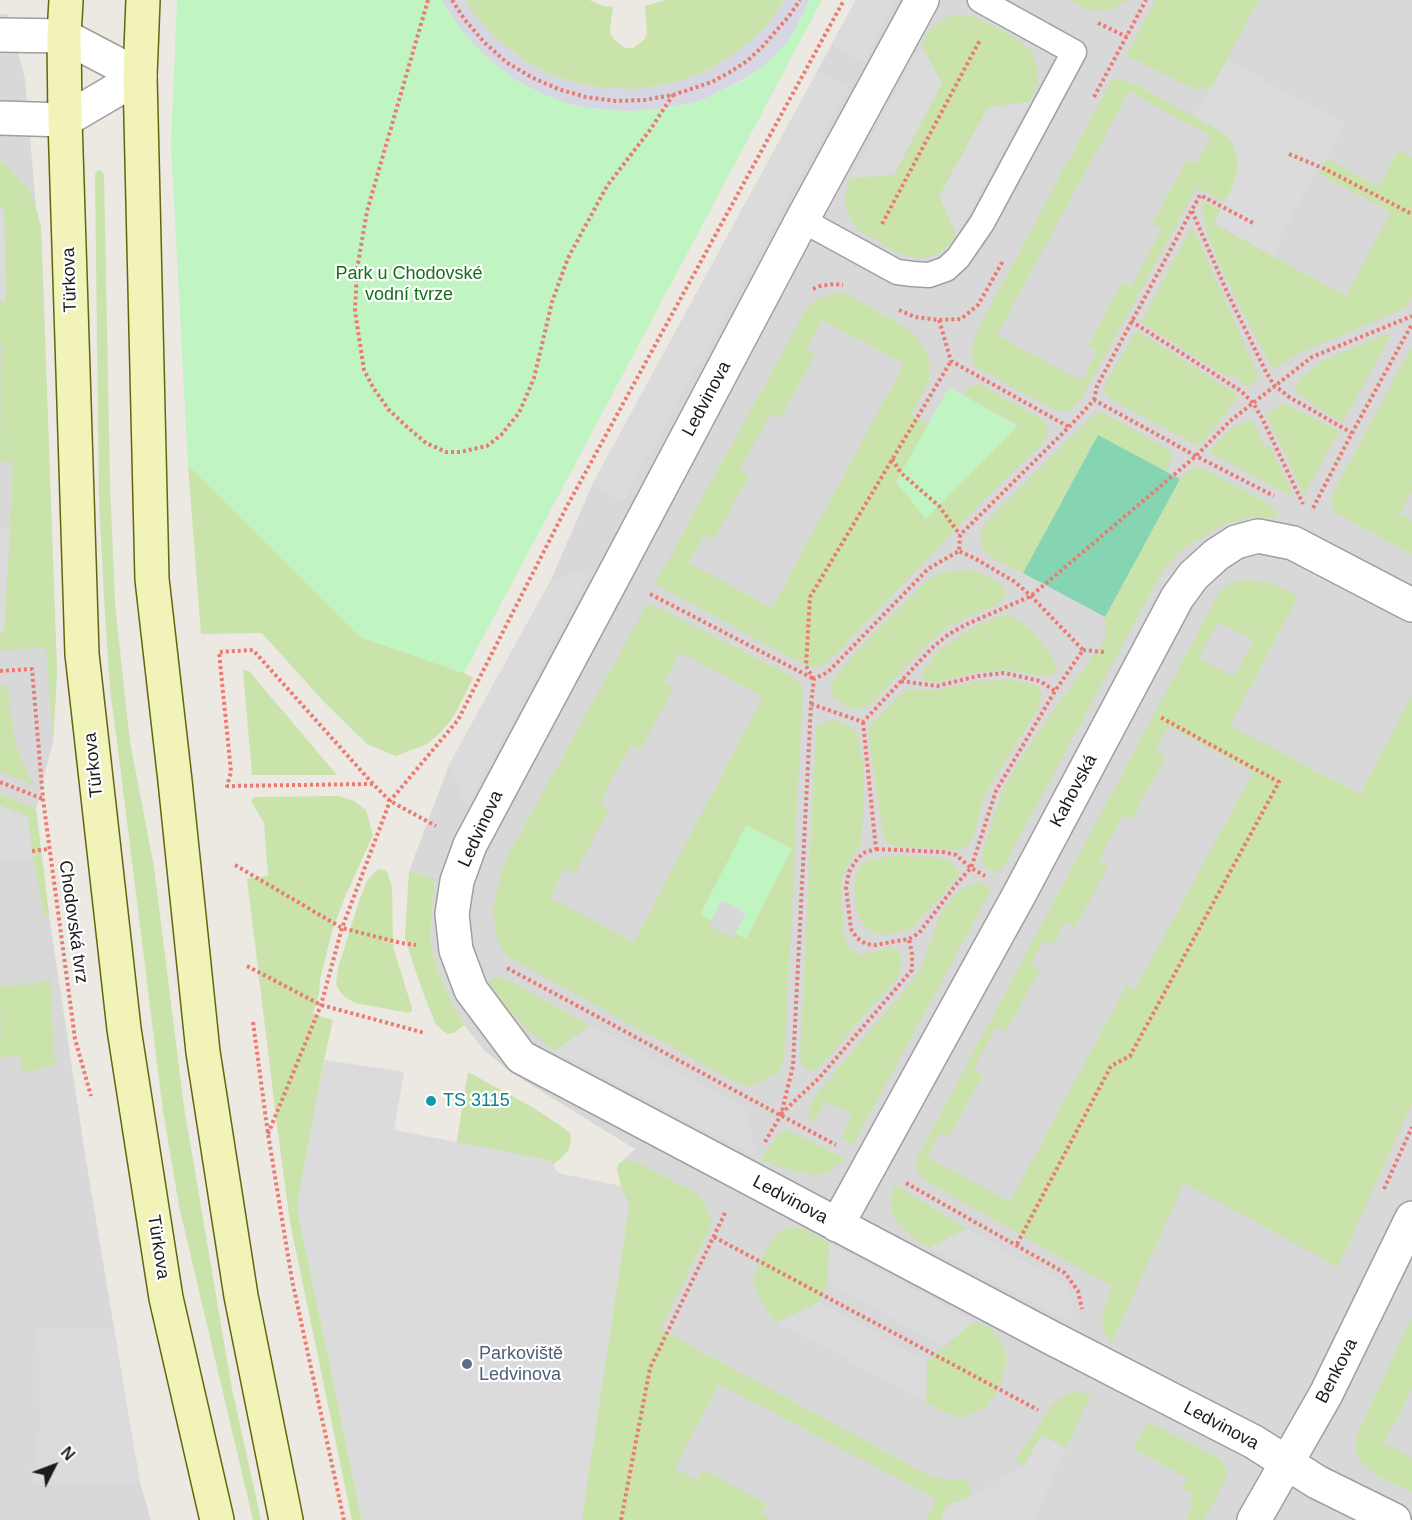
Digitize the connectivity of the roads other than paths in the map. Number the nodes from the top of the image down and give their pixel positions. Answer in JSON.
{"nodes":[{"id":1,"x":66,"y":0,"type":"edge"},
{"id":2,"x":143,"y":0,"type":"edge"},
{"id":3,"x":922,"y":0,"type":"edge"},
{"id":4,"x":989,"y":4,"type":"edge"},
{"id":5,"x":0,"y":35,"type":"edge"},
{"id":6,"x":64,"y":36,"type":"junction"},
{"id":7,"x":140,"y":76,"type":"junction"},
{"id":8,"x":0,"y":118,"type":"edge"},
{"id":9,"x":65,"y":120,"type":"junction"},
{"id":10,"x":802,"y":220,"type":"junction"},
{"id":11,"x":1412,"y":604,"type":"edge"},
{"id":12,"x":1412,"y":1218,"type":"edge"},
{"id":13,"x":837,"y":1225,"type":"junction"},
{"id":14,"x":1286,"y":1463,"type":"junction"},
{"id":15,"x":217,"y":1520,"type":"edge"},
{"id":16,"x":286,"y":1520,"type":"edge"},
{"id":17,"x":1254,"y":1520,"type":"edge"},
{"id":18,"x":1394,"y":1520,"type":"edge"}],
"edges":[{"from":1,"to":6,"type":"main road","name":"Türkova"},
{"from":2,"to":7,"type":"main road"},
{"from":3,"to":10,"type":"street","name":"Ledvinova"},
{"from":4,"to":10,"type":"lane"},
{"from":5,"to":6,"type":"street"},
{"from":6,"to":7,"type":"street"},
{"from":6,"to":9,"type":"main road","name":"Türkova"},
{"from":7,"to":9,"type":"street"},
{"from":7,"to":16,"type":"main road"},
{"from":8,"to":9,"type":"street"},
{"from":9,"to":15,"type":"main road","name":"Türkova"},
{"from":10,"to":13,"type":"street","name":"Ledvinova"},
{"from":11,"to":13,"type":"street","name":"Kahovská"},
{"from":12,"to":14,"type":"street","name":"Benkova"},
{"from":13,"to":14,"type":"street","name":"Ledvinova"},
{"from":14,"to":17,"type":"street","name":"Benkova"},
{"from":14,"to":18,"type":"street","name":"Ledvinova"}]}
